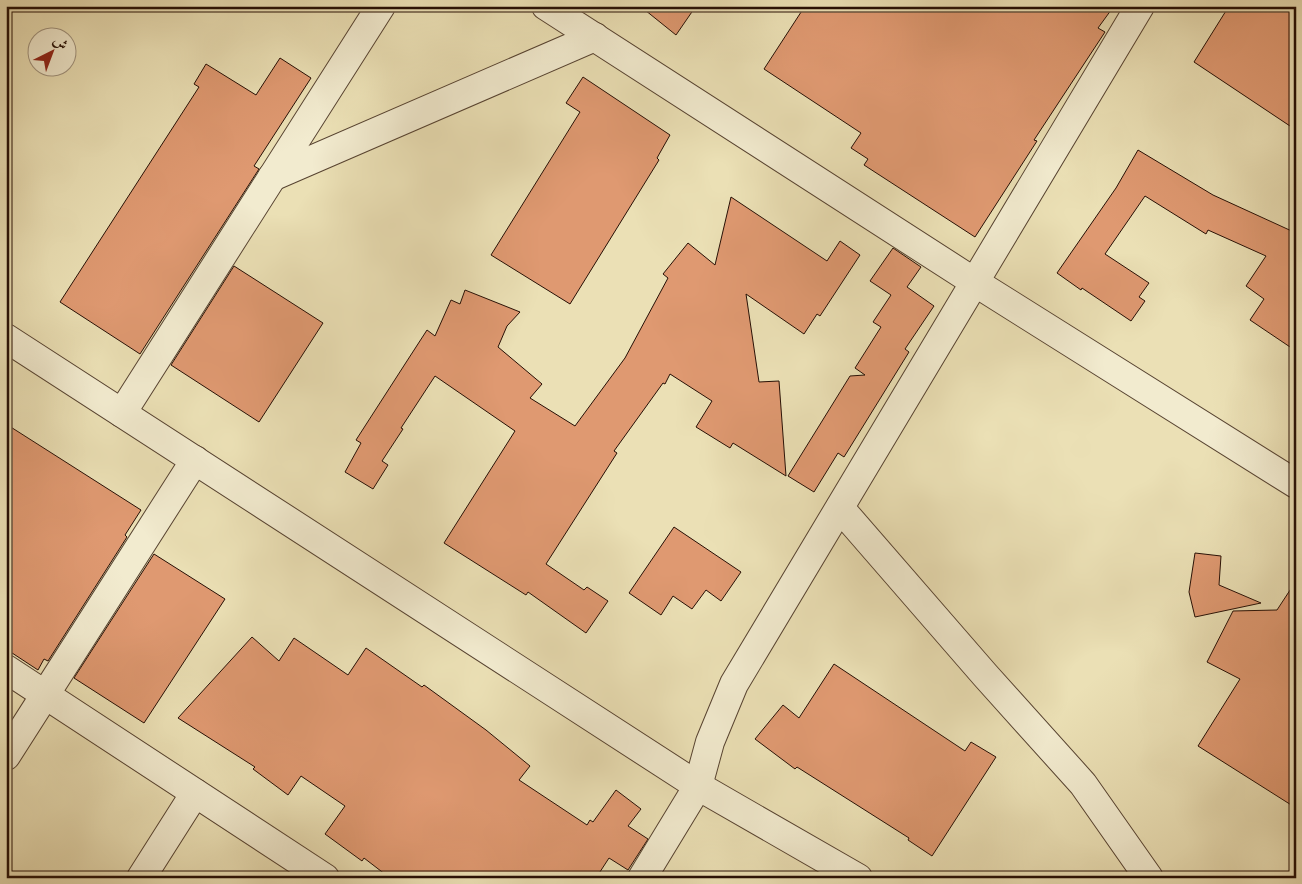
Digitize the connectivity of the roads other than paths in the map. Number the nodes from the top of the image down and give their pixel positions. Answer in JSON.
{"nodes":[{"id":1,"x":381,"y":6,"type":"edge"},
{"id":2,"x":546,"y":6,"type":"edge"},
{"id":3,"x":1140,"y":6,"type":"edge"},
{"id":4,"x":595,"y":37,"type":"junction"},
{"id":5,"x":272,"y":177,"type":"junction"},
{"id":6,"x":976,"y":283,"type":"junction"},
{"id":7,"x":6,"y":338,"type":"edge"},
{"id":8,"x":122,"y":413,"type":"junction"},
{"id":9,"x":195,"y":460,"type":"junction"},
{"id":10,"x":1296,"y":484,"type":"edge"},
{"id":11,"x":840,"y":508,"type":"junction"},
{"id":12,"x":6,"y":670,"type":"edge"},
{"id":13,"x":46,"y":695,"type":"junction"},
{"id":14,"x":6,"y":756,"type":"edge"},
{"id":15,"x":698,"y":786,"type":"junction"},
{"id":16,"x":195,"y":793,"type":"junction"},
{"id":17,"x":141,"y":878,"type":"edge"},
{"id":18,"x":325,"y":878,"type":"edge"},
{"id":19,"x":642,"y":878,"type":"edge"},
{"id":20,"x":858,"y":878,"type":"edge"},
{"id":21,"x":1149,"y":878,"type":"edge"}],
"edges":[{"from":1,"to":5,"type":"street"},
{"from":2,"to":4,"type":"street"},
{"from":3,"to":6,"type":"street"},
{"from":4,"to":5,"type":"street"},
{"from":4,"to":6,"type":"street"},
{"from":5,"to":8,"type":"street"},
{"from":6,"to":10,"type":"street"},
{"from":6,"to":11,"type":"street"},
{"from":7,"to":8,"type":"street"},
{"from":8,"to":9,"type":"street"},
{"from":9,"to":13,"type":"street"},
{"from":9,"to":15,"type":"street"},
{"from":11,"to":15,"type":"street"},
{"from":11,"to":21,"type":"street"},
{"from":12,"to":13,"type":"street"},
{"from":13,"to":14,"type":"street"},
{"from":13,"to":16,"type":"street"},
{"from":15,"to":19,"type":"street"},
{"from":15,"to":20,"type":"street"},
{"from":16,"to":17,"type":"street"},
{"from":16,"to":18,"type":"street"}]}
